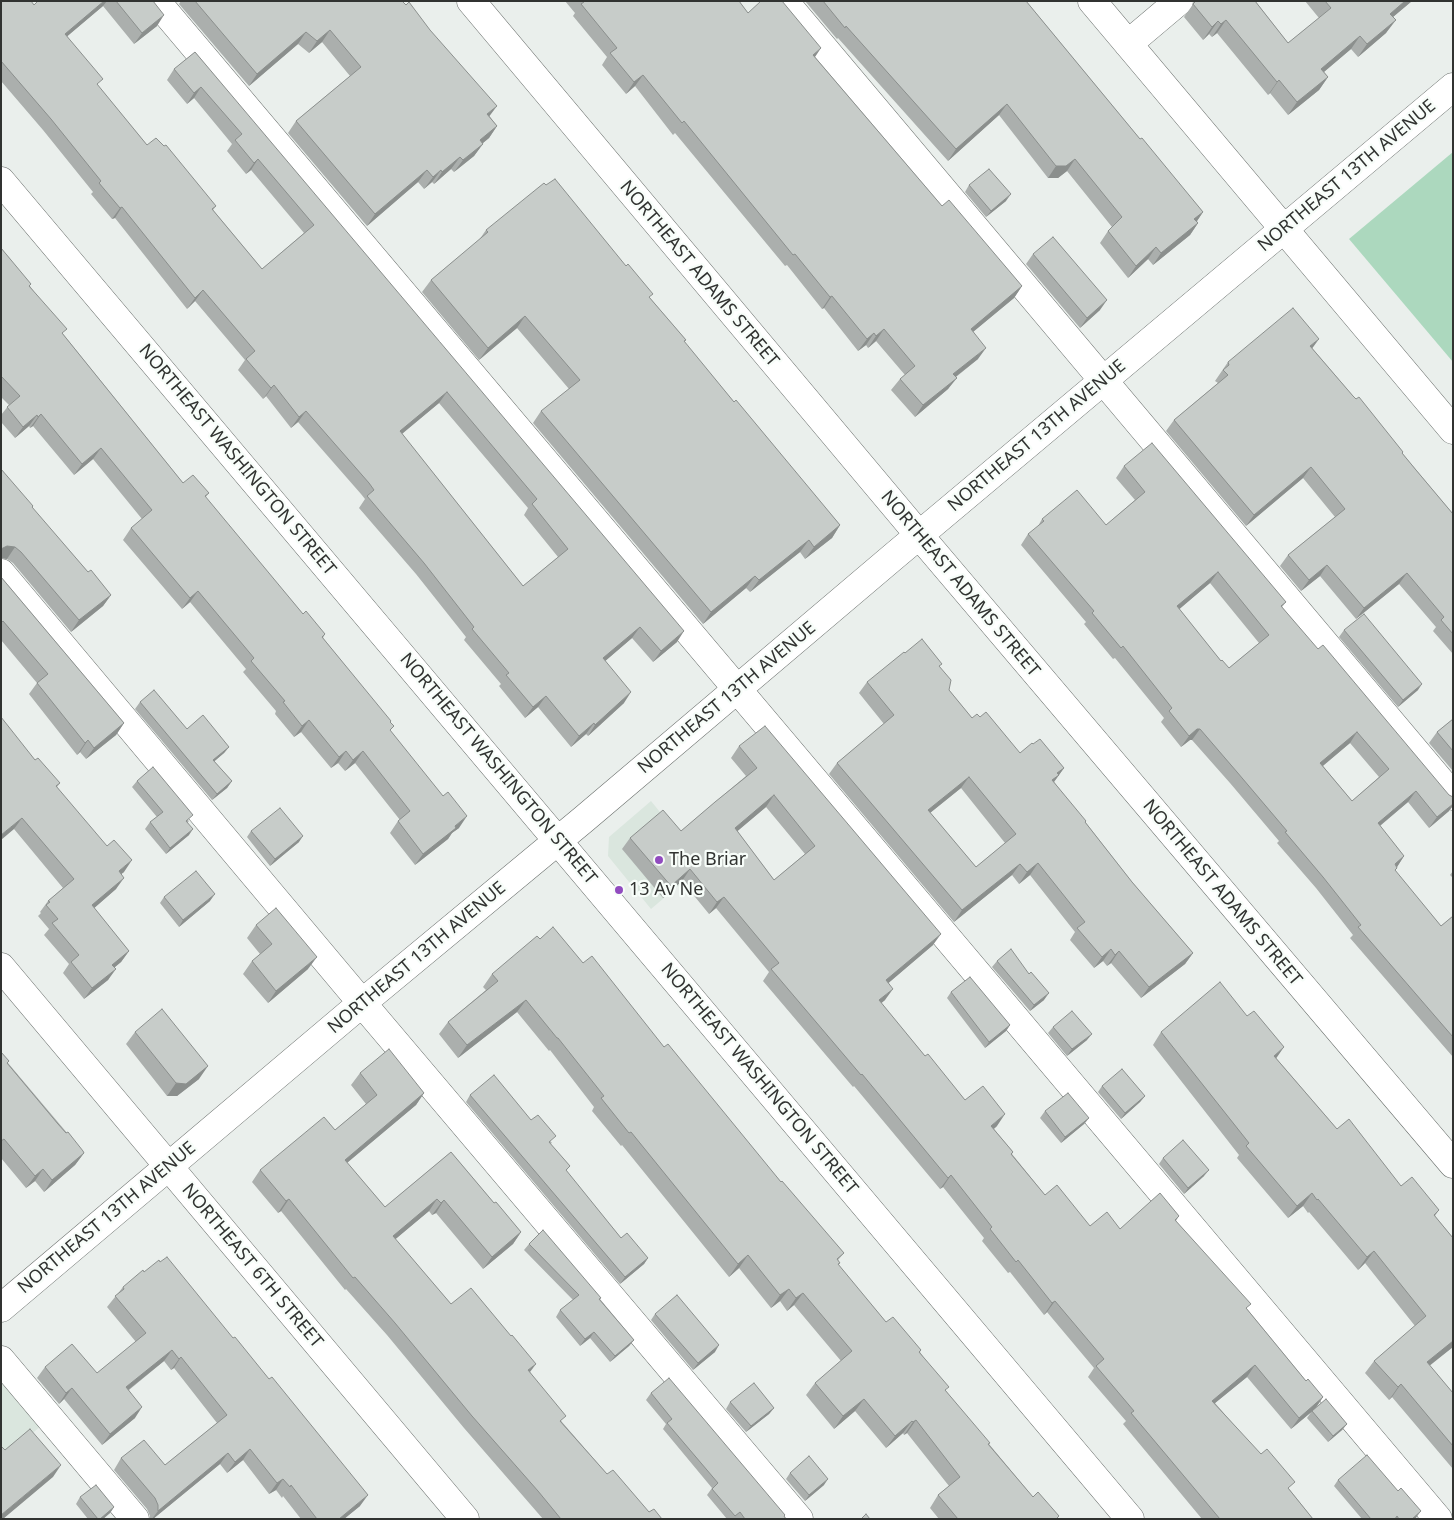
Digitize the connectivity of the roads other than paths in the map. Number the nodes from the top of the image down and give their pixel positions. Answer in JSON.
{"nodes":[{"id":1,"x":156,"y":1,"type":"edge"},
{"id":2,"x":471,"y":1,"type":"edge"},
{"id":3,"x":784,"y":1,"type":"edge"},
{"id":4,"x":1092,"y":1,"type":"edge"},
{"id":5,"x":1179,"y":1,"type":"edge"},
{"id":6,"x":1128,"y":44,"type":"junction"},
{"id":7,"x":1453,"y":87,"type":"edge"},
{"id":8,"x":1,"y":181,"type":"edge"},
{"id":9,"x":1283,"y":230,"type":"junction"},
{"id":10,"x":1102,"y":381,"type":"junction"},
{"id":11,"x":1453,"y":430,"type":"edge"},
{"id":12,"x":919,"y":536,"type":"junction"},
{"id":13,"x":1,"y":573,"type":"edge"},
{"id":14,"x":738,"y":688,"type":"junction"},
{"id":15,"x":1453,"y":796,"type":"edge"},
{"id":16,"x":558,"y":841,"type":"junction"},
{"id":17,"x":1,"y":967,"type":"edge"},
{"id":18,"x":362,"y":1003,"type":"junction"},
{"id":19,"x":1453,"y":1164,"type":"edge"},
{"id":20,"x":169,"y":1166,"type":"junction"},
{"id":21,"x":1,"y":1308,"type":"edge"},
{"id":22,"x":1,"y":1360,"type":"edge"},
{"id":23,"x":135,"y":1519,"type":"edge"},
{"id":24,"x":465,"y":1519,"type":"edge"},
{"id":25,"x":798,"y":1519,"type":"edge"},
{"id":26,"x":1130,"y":1519,"type":"edge"},
{"id":27,"x":1438,"y":1519,"type":"edge"}],
"edges":[{"from":1,"to":14,"type":"street"},
{"from":2,"to":12,"type":"street","name":"NORTHEAST ADAMS STREET"},
{"from":3,"to":10,"type":"street"},
{"from":4,"to":6,"type":"street"},
{"from":5,"to":6,"type":"street"},
{"from":6,"to":9,"type":"street"},
{"from":7,"to":9,"type":"street","name":"NORTHEAST 13TH AVENUE"},
{"from":8,"to":16,"type":"street","name":"NORTHEAST WASHINGTON STREET"},
{"from":9,"to":10,"type":"street","name":"NORTHEAST 13TH AVENUE"},
{"from":9,"to":11,"type":"street"},
{"from":10,"to":12,"type":"street","name":"NORTHEAST 13TH AVENUE"},
{"from":10,"to":15,"type":"street"},
{"from":12,"to":14,"type":"street","name":"NORTHEAST 13TH AVENUE"},
{"from":12,"to":19,"type":"street","name":"NORTHEAST ADAMS STREET"},
{"from":13,"to":18,"type":"street"},
{"from":14,"to":16,"type":"street","name":"NORTHEAST 13TH AVENUE"},
{"from":14,"to":27,"type":"street"},
{"from":16,"to":18,"type":"street","name":"NORTHEAST 13TH AVENUE"},
{"from":16,"to":26,"type":"street","name":"NORTHEAST WASHINGTON STREET"},
{"from":17,"to":20,"type":"street","name":"NORTHEAST 6TH STREET"},
{"from":18,"to":20,"type":"street","name":"NORTHEAST 13TH AVENUE"},
{"from":18,"to":25,"type":"street"},
{"from":20,"to":21,"type":"street","name":"NORTHEAST 13TH AVENUE"},
{"from":20,"to":24,"type":"street","name":"NORTHEAST 6TH STREET"},
{"from":22,"to":23,"type":"street"}]}
